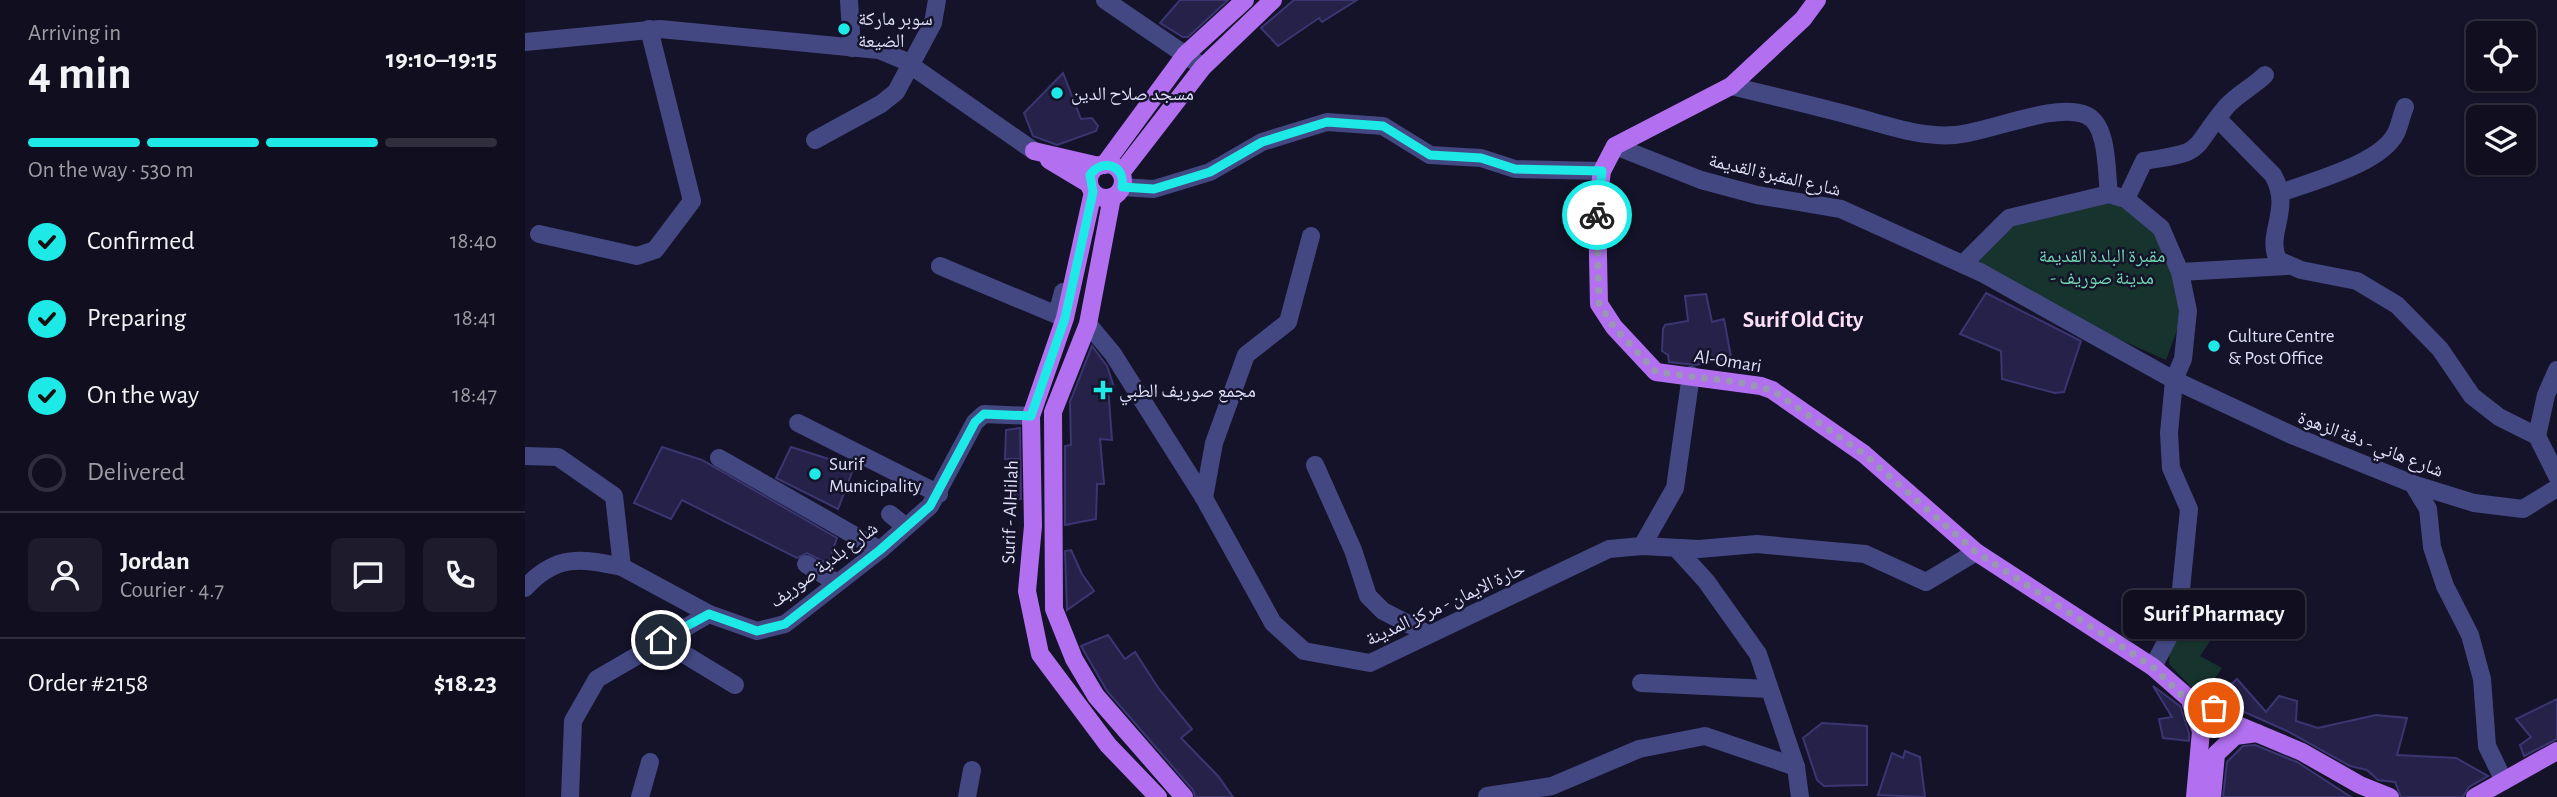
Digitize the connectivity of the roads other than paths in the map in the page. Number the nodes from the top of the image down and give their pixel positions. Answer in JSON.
{"nodes":[{"id":1,"x":849,"y":0,"type":"edge"},
{"id":2,"x":937,"y":0,"type":"edge"},
{"id":3,"x":1105,"y":0,"type":"edge"},
{"id":4,"x":1245,"y":0,"type":"edge"},
{"id":5,"x":1273,"y":0,"type":"edge"},
{"id":6,"x":1817,"y":0,"type":"edge"},
{"id":7,"x":649,"y":29,"type":"junction"},
{"id":8,"x":525,"y":42,"type":"edge"},
{"id":9,"x":852,"y":48,"type":"junction"},
{"id":10,"x":1185,"y":55,"type":"junction"},
{"id":11,"x":912,"y":66,"type":"junction"},
{"id":12,"x":1203,"y":67,"type":"junction"},
{"id":13,"x":2265,"y":75,"type":"dead end"},
{"id":14,"x":1731,"y":86,"type":"junction"},
{"id":15,"x":2405,"y":107,"type":"dead end"},
{"id":16,"x":2218,"y":119,"type":"junction"},
{"id":17,"x":815,"y":140,"type":"dead end"},
{"id":18,"x":1615,"y":146,"type":"junction"},
{"id":19,"x":1034,"y":151,"type":"junction"},
{"id":20,"x":1101,"y":165,"type":"junction"},
{"id":21,"x":1602,"y":171,"type":"junction"},
{"id":22,"x":1118,"y":186,"type":"junction"},
{"id":23,"x":1091,"y":188,"type":"junction"},
{"id":24,"x":2281,"y":193,"type":"junction"},
{"id":25,"x":2118,"y":196,"type":"junction"},
{"id":26,"x":540,"y":234,"type":"dead end"},
{"id":27,"x":1311,"y":236,"type":"dead end"},
{"id":28,"x":1963,"y":264,"type":"junction"},
{"id":29,"x":940,"y":266,"type":"dead end"},
{"id":30,"x":2287,"y":266,"type":"junction"},
{"id":31,"x":2180,"y":272,"type":"junction"},
{"id":32,"x":1072,"y":287,"type":"junction"},
{"id":33,"x":1088,"y":324,"type":"junction"},
{"id":34,"x":2557,"y":370,"type":"edge"},
{"id":35,"x":1691,"y":375,"type":"junction"},
{"id":36,"x":2174,"y":380,"type":"junction"},
{"id":37,"x":1031,"y":416,"type":"junction"},
{"id":38,"x":798,"y":424,"type":"dead end"},
{"id":39,"x":2537,"y":436,"type":"junction"},
{"id":40,"x":525,"y":456,"type":"edge"},
{"id":41,"x":719,"y":458,"type":"dead end"},
{"id":42,"x":1315,"y":465,"type":"dead end"},
{"id":43,"x":2557,"y":476,"type":"edge"},
{"id":44,"x":2413,"y":484,"type":"junction"},
{"id":45,"x":2557,"y":488,"type":"edge"},
{"id":46,"x":939,"y":494,"type":"junction"},
{"id":47,"x":1204,"y":498,"type":"junction"},
{"id":48,"x":890,"y":514,"type":"dead end"},
{"id":49,"x":905,"y":526,"type":"junction"},
{"id":50,"x":1642,"y":546,"type":"junction"},
{"id":51,"x":1676,"y":548,"type":"junction"},
{"id":52,"x":880,"y":550,"type":"junction"},
{"id":53,"x":1976,"y":552,"type":"junction"},
{"id":54,"x":806,"y":564,"type":"dead end"},
{"id":55,"x":622,"y":567,"type":"junction"},
{"id":56,"x":533,"y":572,"type":"edge"},
{"id":57,"x":837,"y":583,"type":"junction"},
{"id":58,"x":525,"y":588,"type":"edge"},
{"id":59,"x":709,"y":614,"type":"junction"},
{"id":60,"x":1428,"y":634,"type":"junction"},
{"id":61,"x":661,"y":640,"type":"junction"},
{"id":62,"x":2153,"y":667,"type":"junction"},
{"id":63,"x":1641,"y":683,"type":"dead end"},
{"id":64,"x":736,"y":685,"type":"dead end"},
{"id":65,"x":1769,"y":689,"type":"junction"},
{"id":66,"x":2196,"y":712,"type":"junction"},
{"id":67,"x":2257,"y":733,"type":"junction"},
{"id":68,"x":2557,"y":751,"type":"edge"},
{"id":69,"x":650,"y":762,"type":"dead end"},
{"id":70,"x":1796,"y":766,"type":"junction"},
{"id":71,"x":972,"y":770,"type":"dead end"},
{"id":72,"x":2504,"y":781,"type":"junction"},
{"id":73,"x":2360,"y":785,"type":"junction"},
{"id":74,"x":1487,"y":796,"type":"edge"},
{"id":75,"x":570,"y":797,"type":"edge"},
{"id":76,"x":640,"y":797,"type":"edge"},
{"id":77,"x":967,"y":797,"type":"edge"},
{"id":78,"x":1159,"y":797,"type":"edge"},
{"id":79,"x":1184,"y":797,"type":"edge"},
{"id":80,"x":1800,"y":797,"type":"edge"},
{"id":81,"x":2195,"y":797,"type":"edge"},
{"id":82,"x":2212,"y":797,"type":"edge"},
{"id":83,"x":2375,"y":797,"type":"edge"},
{"id":84,"x":2390,"y":797,"type":"edge"},
{"id":85,"x":2475,"y":797,"type":"edge"}],
"edges":[{"from":1,"to":9,"type":"street"},
{"from":2,"to":11,"type":"street"},
{"from":3,"to":10,"type":"street"},
{"from":4,"to":10,"type":"main road"},
{"from":5,"to":12,"type":"main road"},
{"from":6,"to":14,"type":"main road"},
{"from":7,"to":8,"type":"street"},
{"from":7,"to":9,"type":"street"},
{"from":7,"to":26,"type":"street"},
{"from":9,"to":11,"type":"street"},
{"from":10,"to":12,"type":"street"},
{"from":10,"to":20,"type":"main road"},
{"from":11,"to":17,"type":"street"},
{"from":11,"to":19,"type":"street"},
{"from":12,"to":22,"type":"main road"},
{"from":13,"to":16,"type":"street"},
{"from":14,"to":18,"type":"main road"},
{"from":14,"to":25,"type":"street"},
{"from":15,"to":24,"type":"street"},
{"from":16,"to":24,"type":"street"},
{"from":16,"to":25,"type":"street"},
{"from":18,"to":21,"type":"main road","name":"Al-Omari"},
{"from":18,"to":28,"type":"street","name":"شارع المقبرة القديمة"},
{"from":19,"to":20,"type":"main road"},
{"from":19,"to":23,"type":"main road"},
{"from":20,"to":22,"type":"main road"},
{"from":20,"to":23,"type":"main road"},
{"from":21,"to":22,"type":"street"},
{"from":21,"to":35,"type":"main road","name":"Al-Omari"},
{"from":22,"to":23,"type":"main road"},
{"from":22,"to":33,"type":"main road"},
{"from":23,"to":32,"type":"main road","name":"Surif - AlHilah"},
{"from":24,"to":30,"type":"street"},
{"from":25,"to":28,"type":"street"},
{"from":25,"to":31,"type":"street"},
{"from":27,"to":47,"type":"street"},
{"from":28,"to":36,"type":"street","name":"شارع المقبرة القديمة"},
{"from":29,"to":32,"type":"street"},
{"from":30,"to":31,"type":"street"},
{"from":30,"to":39,"type":"street"},
{"from":31,"to":36,"type":"street"},
{"from":32,"to":33,"type":"main road"},
{"from":32,"to":37,"type":"main road","name":"Surif - AlHilah"},
{"from":33,"to":47,"type":"street","name":"حارة الايمان - مركز المدينة"},
{"from":33,"to":79,"type":"main road"},
{"from":34,"to":39,"type":"street"},
{"from":35,"to":50,"type":"street"},
{"from":35,"to":53,"type":"main road","name":"Al-Omari"},
{"from":36,"to":44,"type":"street","name":"شارع هاني - دفة الزهوة"},
{"from":36,"to":62,"type":"street"},
{"from":37,"to":46,"type":"street","name":"شارع بلدية صوريف"},
{"from":37,"to":78,"type":"main road","name":"Surif - AlHilah"},
{"from":38,"to":46,"type":"street"},
{"from":39,"to":43,"type":"street"},
{"from":40,"to":55,"type":"street"},
{"from":41,"to":52,"type":"street"},
{"from":42,"to":60,"type":"street"},
{"from":44,"to":45,"type":"street","name":"شارع هاني - دفة الزهوة"},
{"from":44,"to":72,"type":"street"},
{"from":46,"to":49,"type":"street","name":"شارع بلدية صوريف"},
{"from":47,"to":60,"type":"street","name":"حارة الايمان - مركز المدينة"},
{"from":48,"to":49,"type":"street"},
{"from":49,"to":52,"type":"street","name":"شارع بلدية صوريف"},
{"from":50,"to":51,"type":"street","name":"حارة الايمان - مركز المدينة"},
{"from":50,"to":60,"type":"street","name":"حارة الايمان - مركز المدينة"},
{"from":51,"to":53,"type":"street","name":"حارة الايمان - مركز المدينة"},
{"from":51,"to":65,"type":"street"},
{"from":52,"to":57,"type":"street","name":"شارع بلدية صوريف"},
{"from":53,"to":62,"type":"main road","name":"Al-Omari"},
{"from":54,"to":57,"type":"street"},
{"from":55,"to":56,"type":"street","name":"شارع بلدية صوريف"},
{"from":55,"to":59,"type":"street","name":"شارع بلدية صوريف"},
{"from":56,"to":58,"type":"street"},
{"from":57,"to":59,"type":"street","name":"شارع بلدية صوريف"},
{"from":59,"to":61,"type":"street"},
{"from":61,"to":64,"type":"street"},
{"from":61,"to":75,"type":"street"},
{"from":62,"to":66,"type":"main road","name":"Al-Omari"},
{"from":63,"to":65,"type":"street"},
{"from":65,"to":70,"type":"street"},
{"from":66,"to":67,"type":"main road"},
{"from":66,"to":81,"type":"main road"},
{"from":67,"to":73,"type":"main road"},
{"from":67,"to":82,"type":"main road"},
{"from":68,"to":72,"type":"main road"},
{"from":69,"to":76,"type":"street"},
{"from":70,"to":74,"type":"street"},
{"from":70,"to":80,"type":"street"},
{"from":71,"to":77,"type":"street"},
{"from":72,"to":85,"type":"main road"},
{"from":73,"to":83,"type":"main road"},
{"from":73,"to":84,"type":"main road"}]}
